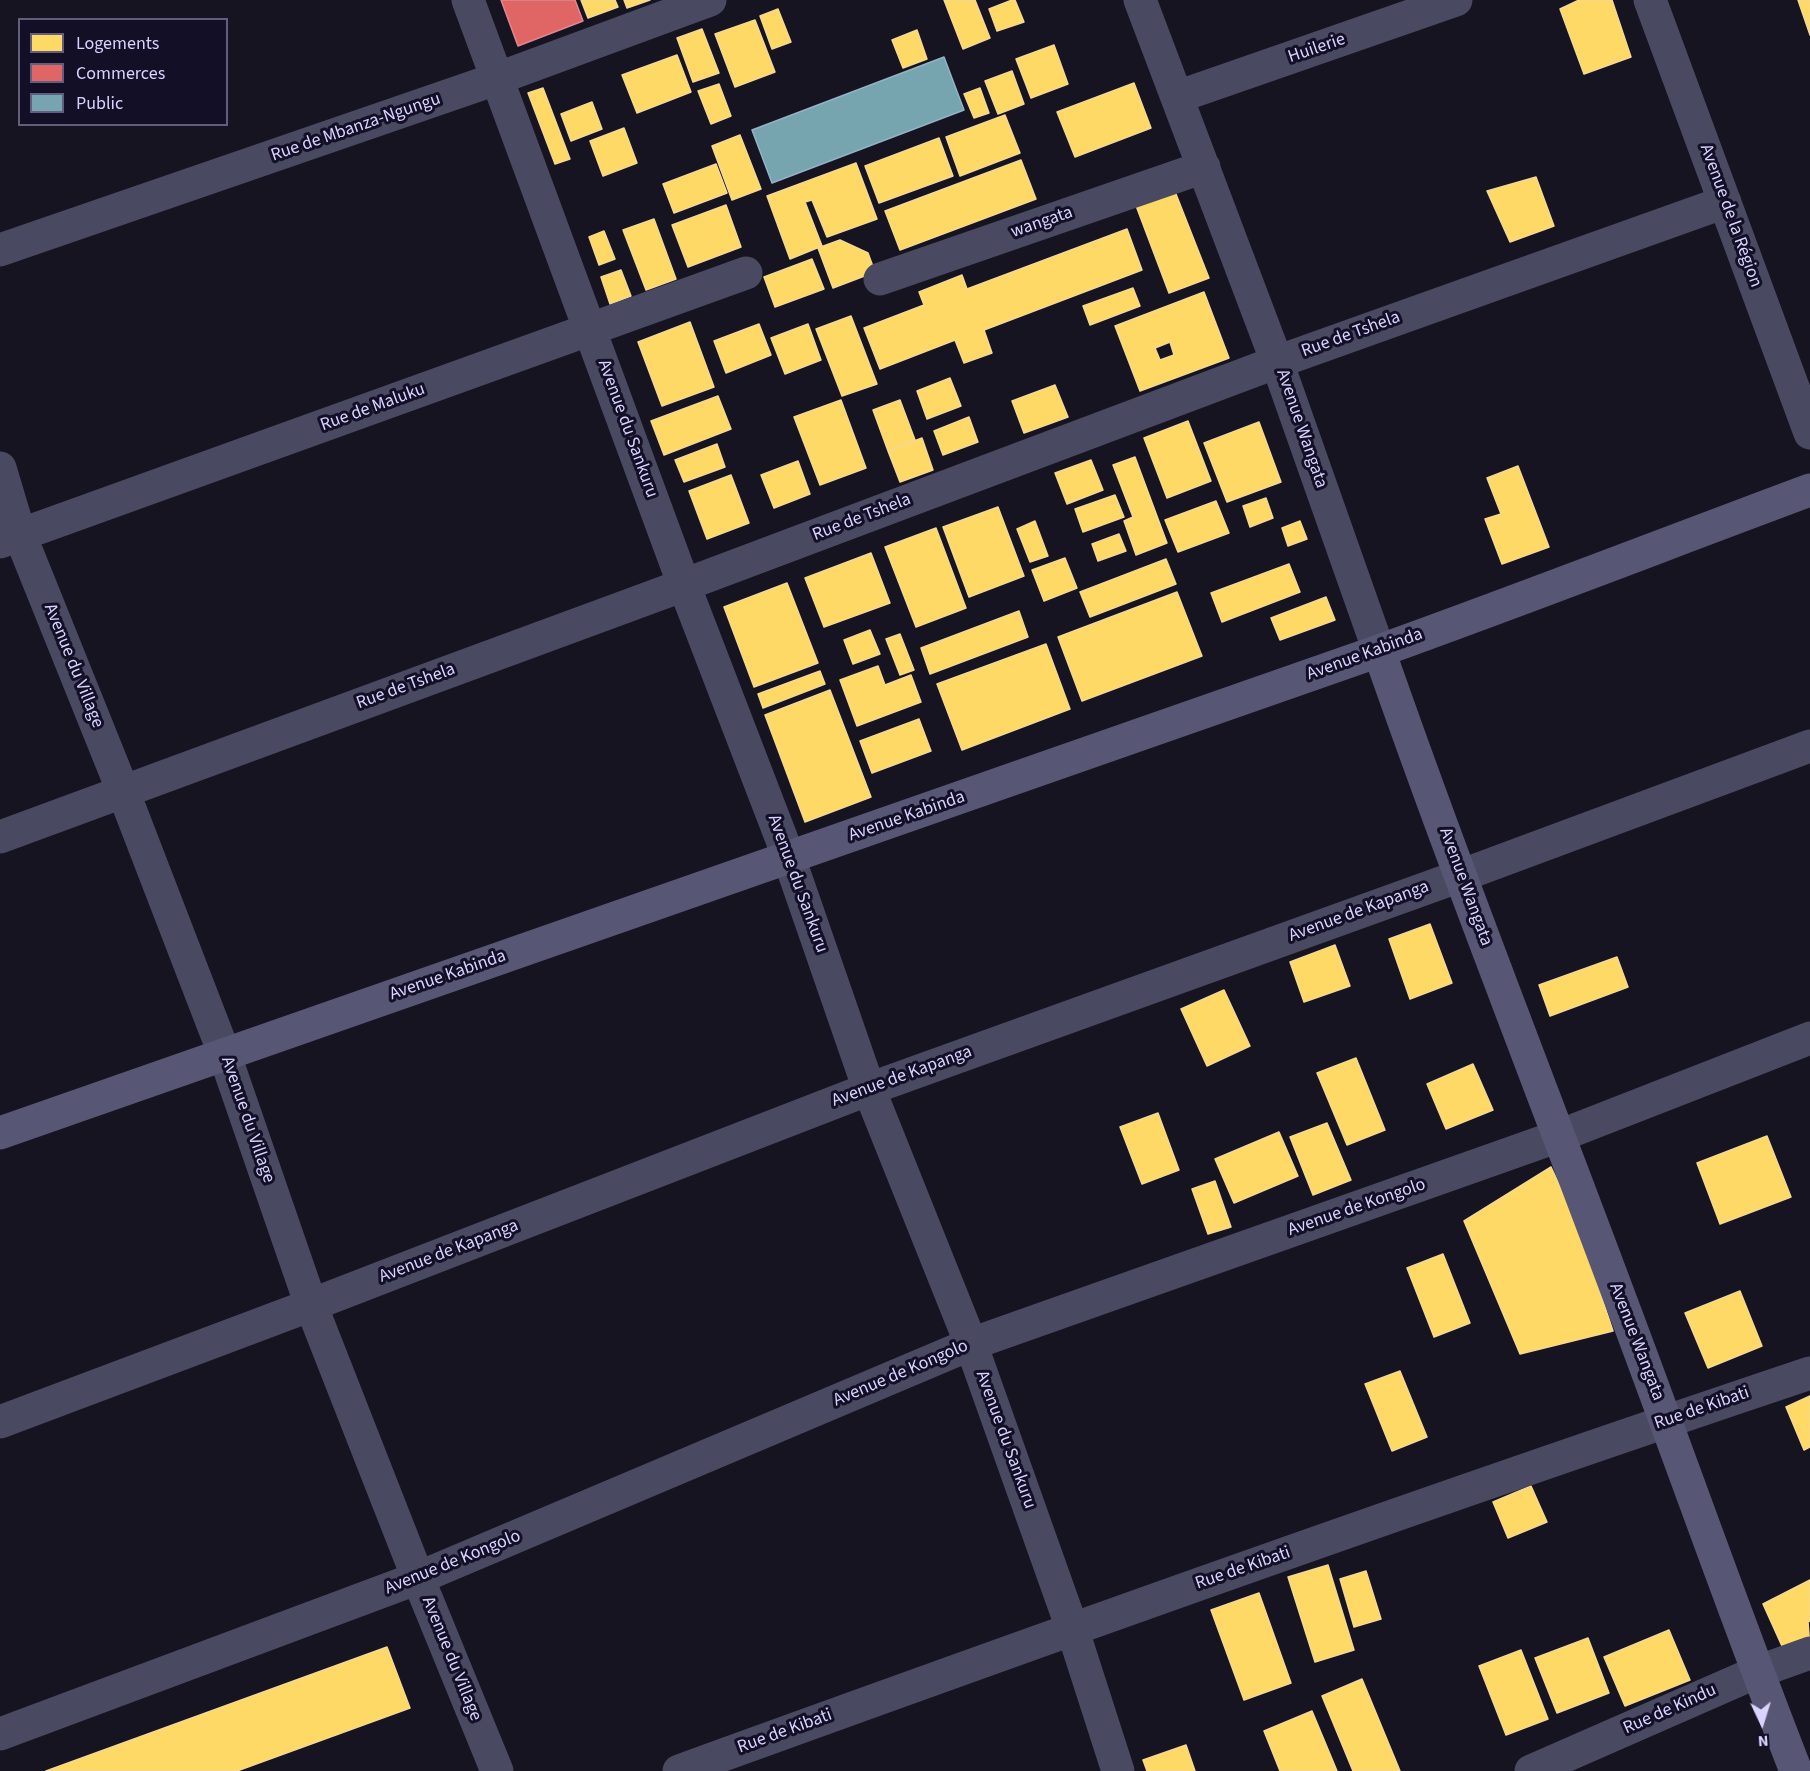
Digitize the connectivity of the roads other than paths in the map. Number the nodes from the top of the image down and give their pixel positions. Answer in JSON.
{"nodes":[{"id":1,"x":468,"y":0,"type":"edge"},
{"id":2,"x":710,"y":0,"type":"edge"},
{"id":3,"x":1140,"y":0,"type":"edge"},
{"id":4,"x":1456,"y":0,"type":"edge"},
{"id":5,"x":1650,"y":0,"type":"edge"},
{"id":6,"x":496,"y":79,"type":"junction"},
{"id":7,"x":1177,"y":97,"type":"junction"},
{"id":8,"x":1204,"y":167,"type":"junction"},
{"id":9,"x":1725,"y":202,"type":"junction"},
{"id":10,"x":0,"y":250,"type":"edge"},
{"id":11,"x":746,"y":273,"type":"dead end"},
{"id":12,"x":880,"y":279,"type":"dead end"},
{"id":13,"x":591,"y":330,"type":"junction"},
{"id":14,"x":1277,"y":362,"type":"junction"},
{"id":15,"x":1810,"y":433,"type":"edge"},
{"id":16,"x":0,"y":468,"type":"edge"},
{"id":17,"x":1810,"y":490,"type":"edge"},
{"id":18,"x":10,"y":539,"type":"edge"},
{"id":19,"x":684,"y":585,"type":"junction"},
{"id":20,"x":1379,"y":651,"type":"junction"},
{"id":21,"x":1810,"y":746,"type":"edge"},
{"id":22,"x":123,"y":791,"type":"junction"},
{"id":23,"x":0,"y":837,"type":"edge"},
{"id":24,"x":789,"y":858,"type":"junction"},
{"id":25,"x":1460,"y":876,"type":"junction"},
{"id":26,"x":1810,"y":1038,"type":"edge"},
{"id":27,"x":224,"y":1053,"type":"junction"},
{"id":28,"x":868,"y":1089,"type":"junction"},
{"id":29,"x":0,"y":1133,"type":"edge"},
{"id":30,"x":1559,"y":1136,"type":"junction"},
{"id":31,"x":311,"y":1305,"type":"junction"},
{"id":32,"x":971,"y":1344,"type":"junction"},
{"id":33,"x":1810,"y":1373,"type":"edge"},
{"id":34,"x":1666,"y":1421,"type":"junction"},
{"id":35,"x":0,"y":1422,"type":"edge"},
{"id":36,"x":418,"y":1578,"type":"junction"},
{"id":37,"x":1072,"y":1628,"type":"junction"},
{"id":38,"x":1810,"y":1653,"type":"edge"},
{"id":39,"x":1757,"y":1672,"type":"junction"},
{"id":40,"x":0,"y":1734,"type":"edge"},
{"id":41,"x":497,"y":1771,"type":"edge"},
{"id":42,"x":679,"y":1771,"type":"edge"},
{"id":43,"x":1119,"y":1771,"type":"edge"},
{"id":44,"x":1531,"y":1771,"type":"edge"},
{"id":45,"x":1796,"y":1771,"type":"edge"}],
"edges":[{"from":1,"to":6,"type":"street","name":"Avenue du Sankuru"},
{"from":2,"to":6,"type":"street","name":"Rue de Mbanza-Ngungu"},
{"from":3,"to":7,"type":"street","name":"Avenue Wangata"},
{"from":4,"to":7,"type":"street","name":"Huilerie"},
{"from":5,"to":9,"type":"street","name":"Avenue de la Région"},
{"from":6,"to":10,"type":"street","name":"Rue de Mbanza-Ngungu"},
{"from":6,"to":13,"type":"street","name":"Avenue du Sankuru"},
{"from":7,"to":8,"type":"street","name":"Avenue Wangata"},
{"from":8,"to":12,"type":"street","name":"wangata"},
{"from":8,"to":14,"type":"street","name":"Avenue Wangata"},
{"from":9,"to":14,"type":"street","name":"Rue de Tshela"},
{"from":9,"to":15,"type":"street","name":"Avenue de la Région"},
{"from":11,"to":13,"type":"street","name":"Rue de Maluku"},
{"from":13,"to":18,"type":"street","name":"Rue de Maluku"},
{"from":13,"to":19,"type":"street","name":"Avenue du Sankuru"},
{"from":14,"to":19,"type":"street","name":"Rue de Tshela"},
{"from":14,"to":20,"type":"street","name":"Avenue Wangata"},
{"from":16,"to":18,"type":"street","name":"Avenue du Village"},
{"from":17,"to":20,"type":"street","name":"Avenue Kabinda"},
{"from":18,"to":22,"type":"street","name":"Avenue du Village"},
{"from":19,"to":22,"type":"street","name":"Rue de Tshela"},
{"from":19,"to":24,"type":"street","name":"Avenue du Sankuru"},
{"from":20,"to":24,"type":"street","name":"Avenue Kabinda"},
{"from":20,"to":25,"type":"street","name":"Avenue Wangata"},
{"from":21,"to":25,"type":"street","name":"Avenue de Kapanga"},
{"from":22,"to":23,"type":"street","name":"Rue de Tshela"},
{"from":22,"to":27,"type":"street","name":"Avenue du Village"},
{"from":24,"to":27,"type":"street","name":"Avenue Kabinda"},
{"from":24,"to":28,"type":"street","name":"Avenue du Sankuru"},
{"from":25,"to":28,"type":"street","name":"Avenue de Kapanga"},
{"from":25,"to":30,"type":"street","name":"Avenue Wangata"},
{"from":26,"to":30,"type":"street","name":"Avenue de Kongolo"},
{"from":27,"to":29,"type":"street","name":"Avenue Kabinda"},
{"from":27,"to":31,"type":"street","name":"Avenue du Village"},
{"from":28,"to":31,"type":"street","name":"Avenue de Kapanga"},
{"from":28,"to":32,"type":"street","name":"Avenue du Sankuru"},
{"from":30,"to":32,"type":"street","name":"Avenue de Kongolo"},
{"from":30,"to":34,"type":"street","name":"Avenue Wangata"},
{"from":31,"to":35,"type":"street","name":"Avenue de Kapanga"},
{"from":31,"to":36,"type":"street","name":"Avenue du Village"},
{"from":32,"to":36,"type":"street","name":"Avenue de Kongolo"},
{"from":32,"to":37,"type":"street","name":"Avenue du Sankuru"},
{"from":33,"to":34,"type":"street","name":"Rue de Kibati"},
{"from":34,"to":37,"type":"street","name":"Rue de Kibati"},
{"from":34,"to":39,"type":"street","name":"Avenue Wangata"},
{"from":36,"to":40,"type":"street","name":"Avenue de Kongolo"},
{"from":36,"to":41,"type":"street","name":"Avenue du Village"},
{"from":37,"to":42,"type":"street","name":"Rue de Kibati"},
{"from":37,"to":43,"type":"street","name":"Avenue du Sankuru"},
{"from":38,"to":39,"type":"street","name":"Rue de Kindu"},
{"from":39,"to":44,"type":"street","name":"Rue de Kindu"},
{"from":39,"to":45,"type":"street","name":"Avenue Wangata"}]}
